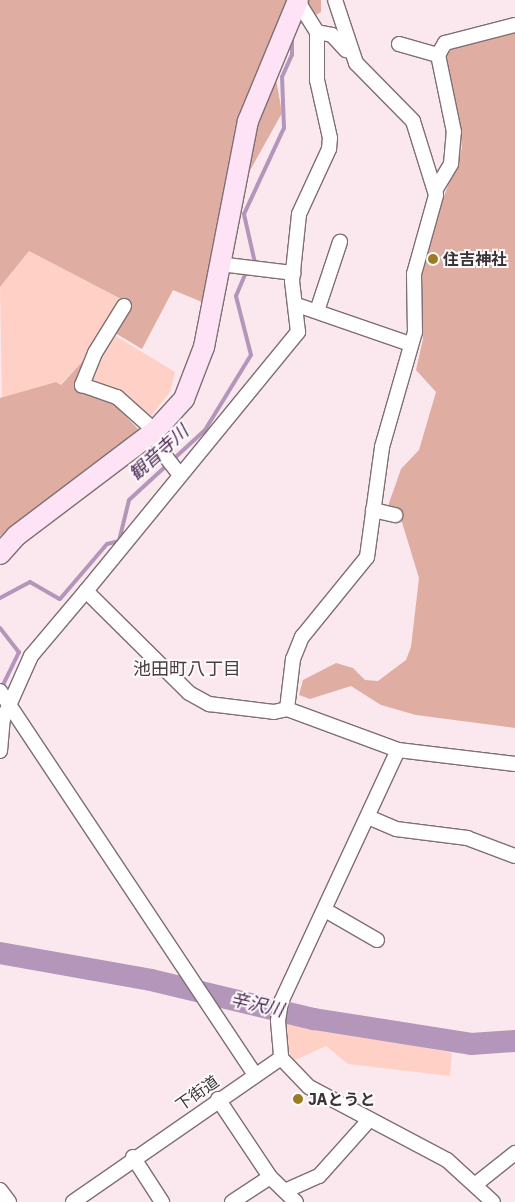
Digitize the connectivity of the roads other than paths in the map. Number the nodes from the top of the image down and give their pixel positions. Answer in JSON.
{"nodes":[{"id":1,"x":335,"y":0,"type":"edge"},
{"id":2,"x":298,"y":1,"type":"edge"},
{"id":3,"x":515,"y":25,"type":"edge"},
{"id":4,"x":317,"y":32,"type":"junction"},
{"id":5,"x":399,"y":44,"type":"dead end"},
{"id":6,"x":350,"y":52,"type":"junction"},
{"id":7,"x":438,"y":55,"type":"junction"},
{"id":8,"x":436,"y":189,"type":"junction"},
{"id":9,"x":340,"y":242,"type":"dead end"},
{"id":10,"x":219,"y":264,"type":"junction"},
{"id":11,"x":293,"y":273,"type":"junction"},
{"id":12,"x":297,"y":305,"type":"junction"},
{"id":13,"x":124,"y":306,"type":"dead end"},
{"id":14,"x":317,"y":311,"type":"junction"},
{"id":15,"x":410,"y":344,"type":"junction"},
{"id":16,"x":155,"y":431,"type":"junction"},
{"id":17,"x":174,"y":469,"type":"junction"},
{"id":18,"x":373,"y":510,"type":"junction"},
{"id":19,"x":395,"y":515,"type":"dead end"},
{"id":20,"x":0,"y":554,"type":"edge"},
{"id":21,"x":86,"y":591,"type":"junction"},
{"id":22,"x":4,"y":696,"type":"edge"},
{"id":23,"x":286,"y":709,"type":"junction"},
{"id":24,"x":398,"y":750,"type":"junction"},
{"id":25,"x":0,"y":751,"type":"edge"},
{"id":26,"x":515,"y":764,"type":"edge"},
{"id":27,"x":368,"y":817,"type":"junction"},
{"id":28,"x":515,"y":856,"type":"edge"},
{"id":29,"x":325,"y":910,"type":"junction"},
{"id":30,"x":377,"y":940,"type":"dead end"},
{"id":31,"x":281,"y":1058,"type":"junction"},
{"id":32,"x":254,"y":1074,"type":"junction"},
{"id":33,"x":218,"y":1099,"type":"junction"},
{"id":34,"x":370,"y":1119,"type":"junction"},
{"id":35,"x":515,"y":1153,"type":"edge"},
{"id":36,"x":133,"y":1157,"type":"junction"},
{"id":37,"x":270,"y":1177,"type":"junction"},
{"id":38,"x":476,"y":1184,"type":"junction"},
{"id":39,"x":0,"y":1190,"type":"edge"},
{"id":40,"x":285,"y":1191,"type":"junction"},
{"id":41,"x":9,"y":1202,"type":"edge"},
{"id":42,"x":73,"y":1202,"type":"edge"},
{"id":43,"x":162,"y":1202,"type":"edge"},
{"id":44,"x":232,"y":1202,"type":"edge"},
{"id":45,"x":296,"y":1202,"type":"edge"},
{"id":46,"x":493,"y":1202,"type":"edge"}],
"edges":[{"from":1,"to":6,"type":"street"},
{"from":2,"to":4,"type":"street"},
{"from":2,"to":10,"type":"street"},
{"from":3,"to":7,"type":"street"},
{"from":4,"to":6,"type":"street"},
{"from":4,"to":11,"type":"street"},
{"from":5,"to":7,"type":"street"},
{"from":6,"to":8,"type":"street"},
{"from":7,"to":8,"type":"street"},
{"from":8,"to":15,"type":"street"},
{"from":9,"to":14,"type":"street"},
{"from":10,"to":11,"type":"street"},
{"from":10,"to":16,"type":"street"},
{"from":11,"to":12,"type":"street"},
{"from":12,"to":14,"type":"street"},
{"from":12,"to":17,"type":"street"},
{"from":13,"to":16,"type":"street"},
{"from":14,"to":15,"type":"street"},
{"from":15,"to":18,"type":"street"},
{"from":16,"to":17,"type":"street"},
{"from":16,"to":20,"type":"street"},
{"from":17,"to":21,"type":"street"},
{"from":18,"to":19,"type":"street"},
{"from":18,"to":23,"type":"street"},
{"from":21,"to":22,"type":"street"},
{"from":21,"to":23,"type":"street"},
{"from":22,"to":25,"type":"street"},
{"from":22,"to":32,"type":"street"},
{"from":23,"to":24,"type":"street"},
{"from":24,"to":26,"type":"street"},
{"from":24,"to":27,"type":"street"},
{"from":27,"to":28,"type":"street"},
{"from":27,"to":29,"type":"street"},
{"from":29,"to":30,"type":"street"},
{"from":29,"to":31,"type":"street"},
{"from":31,"to":32,"type":"street","name":"下街道"},
{"from":31,"to":34,"type":"street"},
{"from":32,"to":33,"type":"street","name":"下街道"},
{"from":33,"to":36,"type":"street","name":"下街道"},
{"from":33,"to":37,"type":"street"},
{"from":34,"to":38,"type":"street"},
{"from":34,"to":40,"type":"street"},
{"from":35,"to":38,"type":"street"},
{"from":36,"to":42,"type":"street","name":"下街道"},
{"from":36,"to":43,"type":"street"},
{"from":37,"to":40,"type":"street"},
{"from":37,"to":44,"type":"street"},
{"from":38,"to":46,"type":"street"},
{"from":39,"to":41,"type":"street"},
{"from":40,"to":45,"type":"street"}]}
